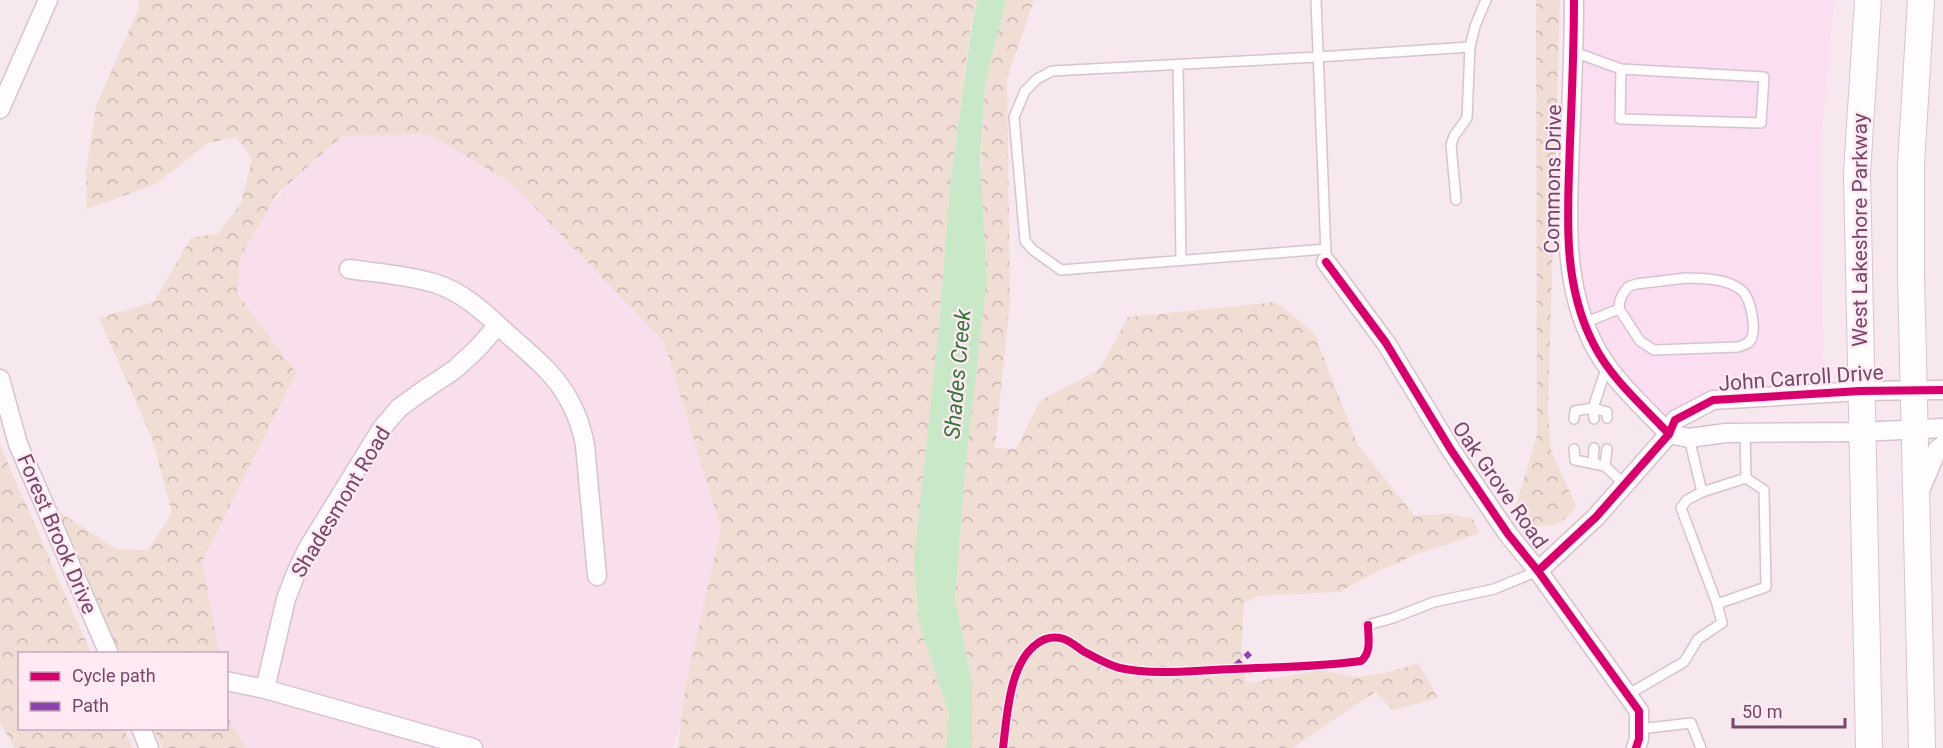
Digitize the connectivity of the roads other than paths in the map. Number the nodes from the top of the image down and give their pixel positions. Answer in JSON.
{"nodes":[{"id":1,"x":48,"y":0,"type":"edge"},
{"id":2,"x":1316,"y":0,"type":"edge"},
{"id":3,"x":1486,"y":0,"type":"edge"},
{"id":4,"x":1574,"y":0,"type":"edge"},
{"id":5,"x":1868,"y":0,"type":"edge"},
{"id":6,"x":1921,"y":0,"type":"edge"},
{"id":7,"x":1470,"y":47,"type":"junction"},
{"id":8,"x":1574,"y":52,"type":"junction"},
{"id":9,"x":1318,"y":57,"type":"junction"},
{"id":10,"x":1178,"y":64,"type":"junction"},
{"id":11,"x":1621,"y":69,"type":"junction"},
{"id":12,"x":7,"y":71,"type":"edge"},
{"id":13,"x":0,"y":109,"type":"edge"},
{"id":14,"x":1456,"y":200,"type":"dead end"},
{"id":15,"x":1326,"y":256,"type":"junction"},
{"id":16,"x":1181,"y":260,"type":"junction"},
{"id":17,"x":349,"y":268,"type":"dead end"},
{"id":18,"x":1619,"y":309,"type":"junction"},
{"id":19,"x":1584,"y":323,"type":"junction"},
{"id":20,"x":498,"y":325,"type":"junction"},
{"id":21,"x":1607,"y":366,"type":"junction"},
{"id":22,"x":0,"y":379,"type":"edge"},
{"id":23,"x":1914,"y":389,"type":"junction"},
{"id":24,"x":1943,"y":390,"type":"edge"},
{"id":25,"x":1860,"y":391,"type":"junction"},
{"id":26,"x":1593,"y":408,"type":"junction"},
{"id":27,"x":1607,"y":418,"type":"dead end"},
{"id":28,"x":1574,"y":419,"type":"dead end"},
{"id":29,"x":1594,"y":419,"type":"dead end"},
{"id":30,"x":1943,"y":428,"type":"edge"},
{"id":31,"x":1915,"y":429,"type":"junction"},
{"id":32,"x":1745,"y":432,"type":"junction"},
{"id":33,"x":1861,"y":432,"type":"junction"},
{"id":34,"x":1669,"y":434,"type":"junction"},
{"id":35,"x":1689,"y":438,"type":"junction"},
{"id":36,"x":1943,"y":445,"type":"edge"},
{"id":37,"x":1593,"y":448,"type":"dead end"},
{"id":38,"x":1574,"y":449,"type":"dead end"},
{"id":39,"x":1606,"y":449,"type":"dead end"},
{"id":40,"x":1593,"y":464,"type":"junction"},
{"id":41,"x":1605,"y":466,"type":"junction"},
{"id":42,"x":1746,"y":478,"type":"junction"},
{"id":43,"x":1624,"y":484,"type":"junction"},
{"id":44,"x":1702,"y":492,"type":"junction"},
{"id":45,"x":1916,"y":504,"type":"junction"},
{"id":46,"x":1538,"y":571,"type":"junction"},
{"id":47,"x":597,"y":576,"type":"dead end"},
{"id":48,"x":1717,"y":604,"type":"junction"},
{"id":49,"x":1368,"y":625,"type":"dead end"},
{"id":50,"x":108,"y":652,"type":"edge"},
{"id":51,"x":228,"y":681,"type":"edge"},
{"id":52,"x":265,"y":689,"type":"junction"},
{"id":53,"x":1627,"y":695,"type":"junction"},
{"id":54,"x":1639,"y":729,"type":"junction"},
{"id":55,"x":141,"y":730,"type":"edge"},
{"id":56,"x":148,"y":748,"type":"edge"},
{"id":57,"x":473,"y":748,"type":"edge"},
{"id":58,"x":1636,"y":748,"type":"edge"},
{"id":59,"x":1701,"y":748,"type":"edge"},
{"id":60,"x":1869,"y":748,"type":"edge"},
{"id":61,"x":1922,"y":748,"type":"edge"}],
"edges":[{"from":1,"to":12,"type":"street"},
{"from":2,"to":9,"type":"lane"},
{"from":3,"to":7,"type":"lane"},
{"from":4,"to":8,"type":"street","name":"Commons Drive"},
{"from":5,"to":25,"type":"main road","name":"West Lakeshore Parkway"},
{"from":6,"to":23,"type":"main road"},
{"from":7,"to":9,"type":"lane"},
{"from":7,"to":14,"type":"lane"},
{"from":8,"to":11,"type":"lane"},
{"from":8,"to":19,"type":"street","name":"Commons Drive"},
{"from":9,"to":10,"type":"lane"},
{"from":9,"to":15,"type":"lane"},
{"from":10,"to":16,"type":"lane"},
{"from":10,"to":16,"type":"lane"},
{"from":11,"to":11,"type":"lane"},
{"from":12,"to":13,"type":"street"},
{"from":15,"to":16,"type":"lane"},
{"from":15,"to":46,"type":"street","name":"Oak Grove Road"},
{"from":17,"to":20,"type":"street"},
{"from":18,"to":18,"type":"lane"},
{"from":18,"to":19,"type":"lane"},
{"from":19,"to":21,"type":"street","name":"Commons Drive"},
{"from":20,"to":47,"type":"street"},
{"from":20,"to":52,"type":"street","name":"Shadesmont Road"},
{"from":21,"to":26,"type":"lane"},
{"from":21,"to":34,"type":"street","name":"Commons Drive"},
{"from":22,"to":50,"type":"street","name":"Forest Brook Drive"},
{"from":23,"to":24,"type":"street","name":"John Carroll Drive"},
{"from":23,"to":25,"type":"street","name":"John Carroll Drive"},
{"from":23,"to":31,"type":"main road"},
{"from":25,"to":33,"type":"main road","name":"West Lakeshore Parkway"},
{"from":25,"to":34,"type":"street","name":"John Carroll Drive"},
{"from":26,"to":27,"type":"lane"},
{"from":26,"to":28,"type":"lane"},
{"from":26,"to":29,"type":"lane"},
{"from":30,"to":31,"type":"street"},
{"from":31,"to":33,"type":"street"},
{"from":31,"to":45,"type":"main road"},
{"from":32,"to":33,"type":"street"},
{"from":32,"to":35,"type":"street"},
{"from":32,"to":42,"type":"lane"},
{"from":33,"to":60,"type":"main road","name":"West Lakeshore Parkway"},
{"from":34,"to":35,"type":"street"},
{"from":34,"to":43,"type":"street","name":"Oak Grove Road"},
{"from":35,"to":44,"type":"lane"},
{"from":36,"to":45,"type":"street"},
{"from":37,"to":40,"type":"lane"},
{"from":38,"to":40,"type":"lane"},
{"from":39,"to":41,"type":"lane"},
{"from":40,"to":41,"type":"lane"},
{"from":41,"to":43,"type":"lane"},
{"from":42,"to":44,"type":"lane"},
{"from":42,"to":48,"type":"lane"},
{"from":43,"to":46,"type":"street","name":"Oak Grove Road"},
{"from":44,"to":48,"type":"lane"},
{"from":45,"to":61,"type":"main road"},
{"from":46,"to":49,"type":"lane"},
{"from":46,"to":53,"type":"street"},
{"from":48,"to":53,"type":"lane"},
{"from":51,"to":52,"type":"street"},
{"from":52,"to":57,"type":"street"},
{"from":53,"to":54,"type":"street"},
{"from":54,"to":58,"type":"street"},
{"from":54,"to":59,"type":"lane"},
{"from":55,"to":56,"type":"street"}]}
